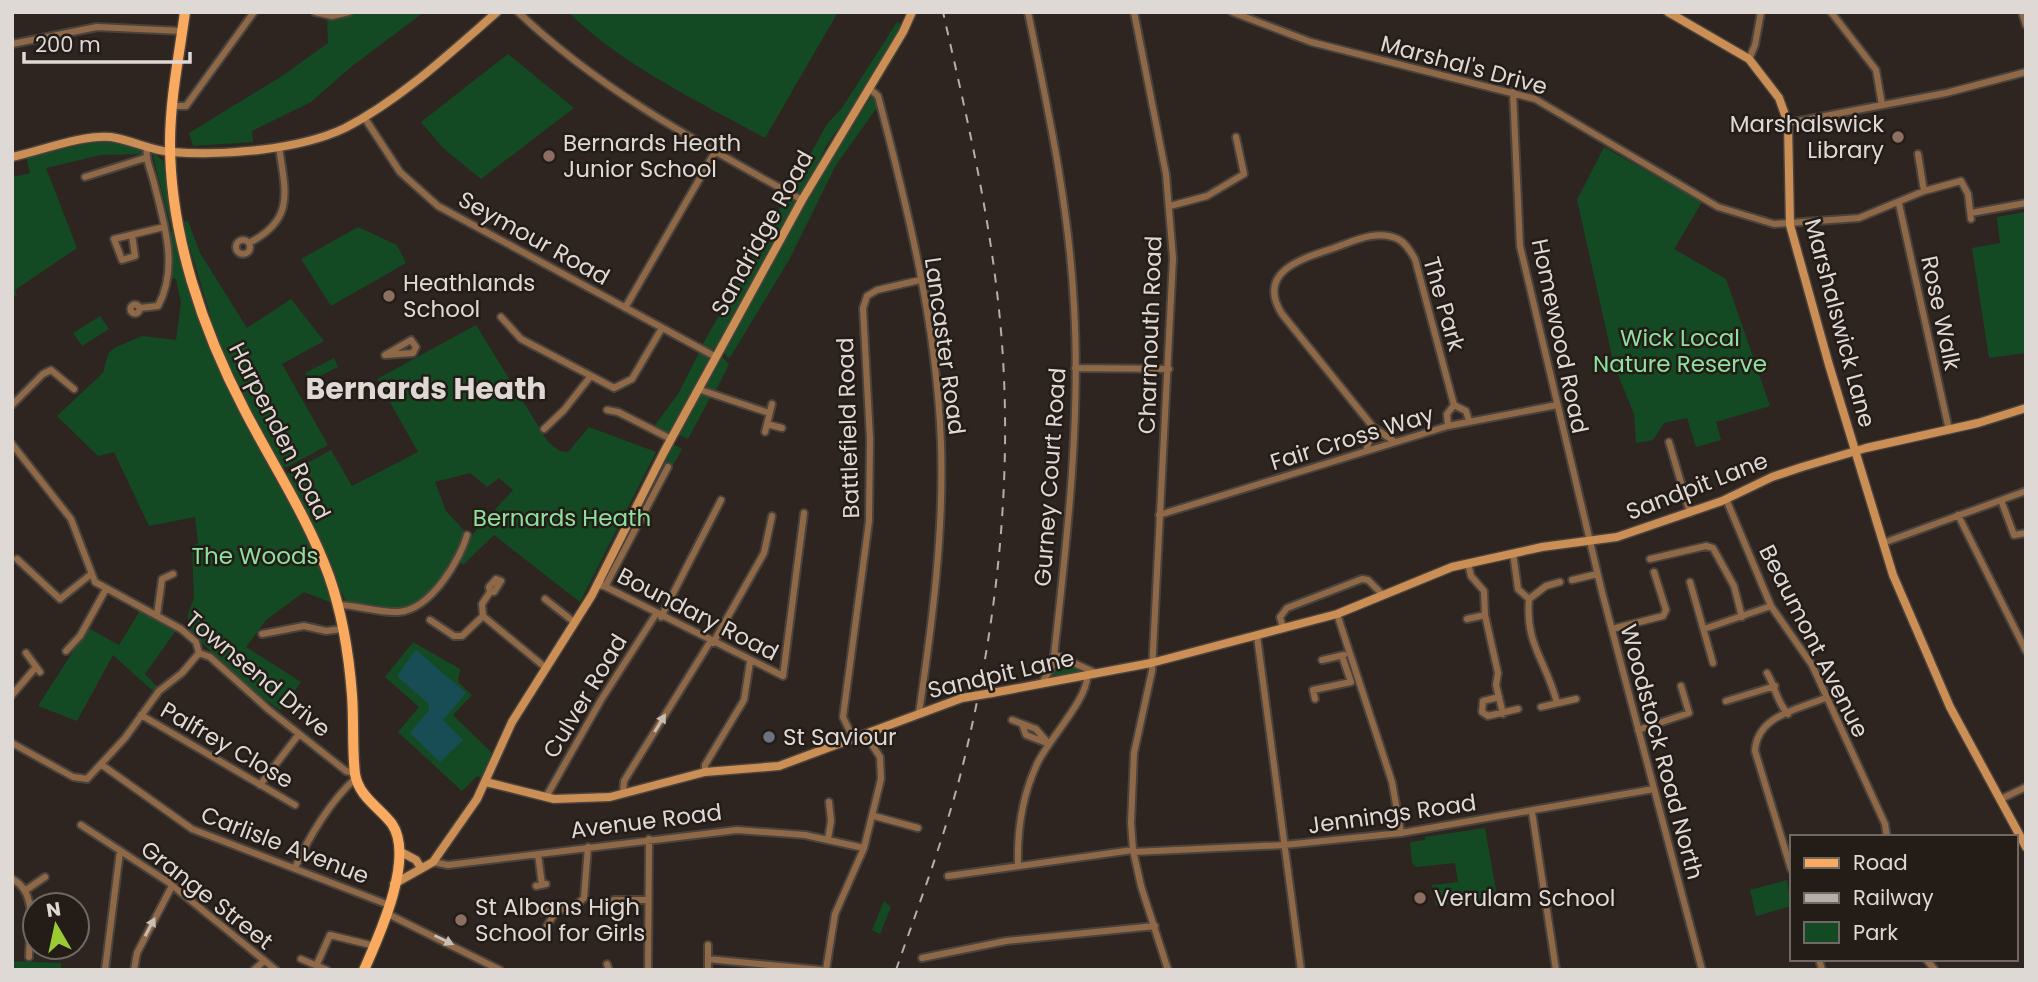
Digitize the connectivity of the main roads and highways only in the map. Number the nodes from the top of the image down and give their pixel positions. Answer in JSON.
{"nodes":[{"id":1,"x":185,"y":12,"type":"edge"},
{"id":2,"x":364,"y":970,"type":"edge"}],
"edges":[{"from":1,"to":2,"type":"main road","name":"Harpenden Road"}]}
